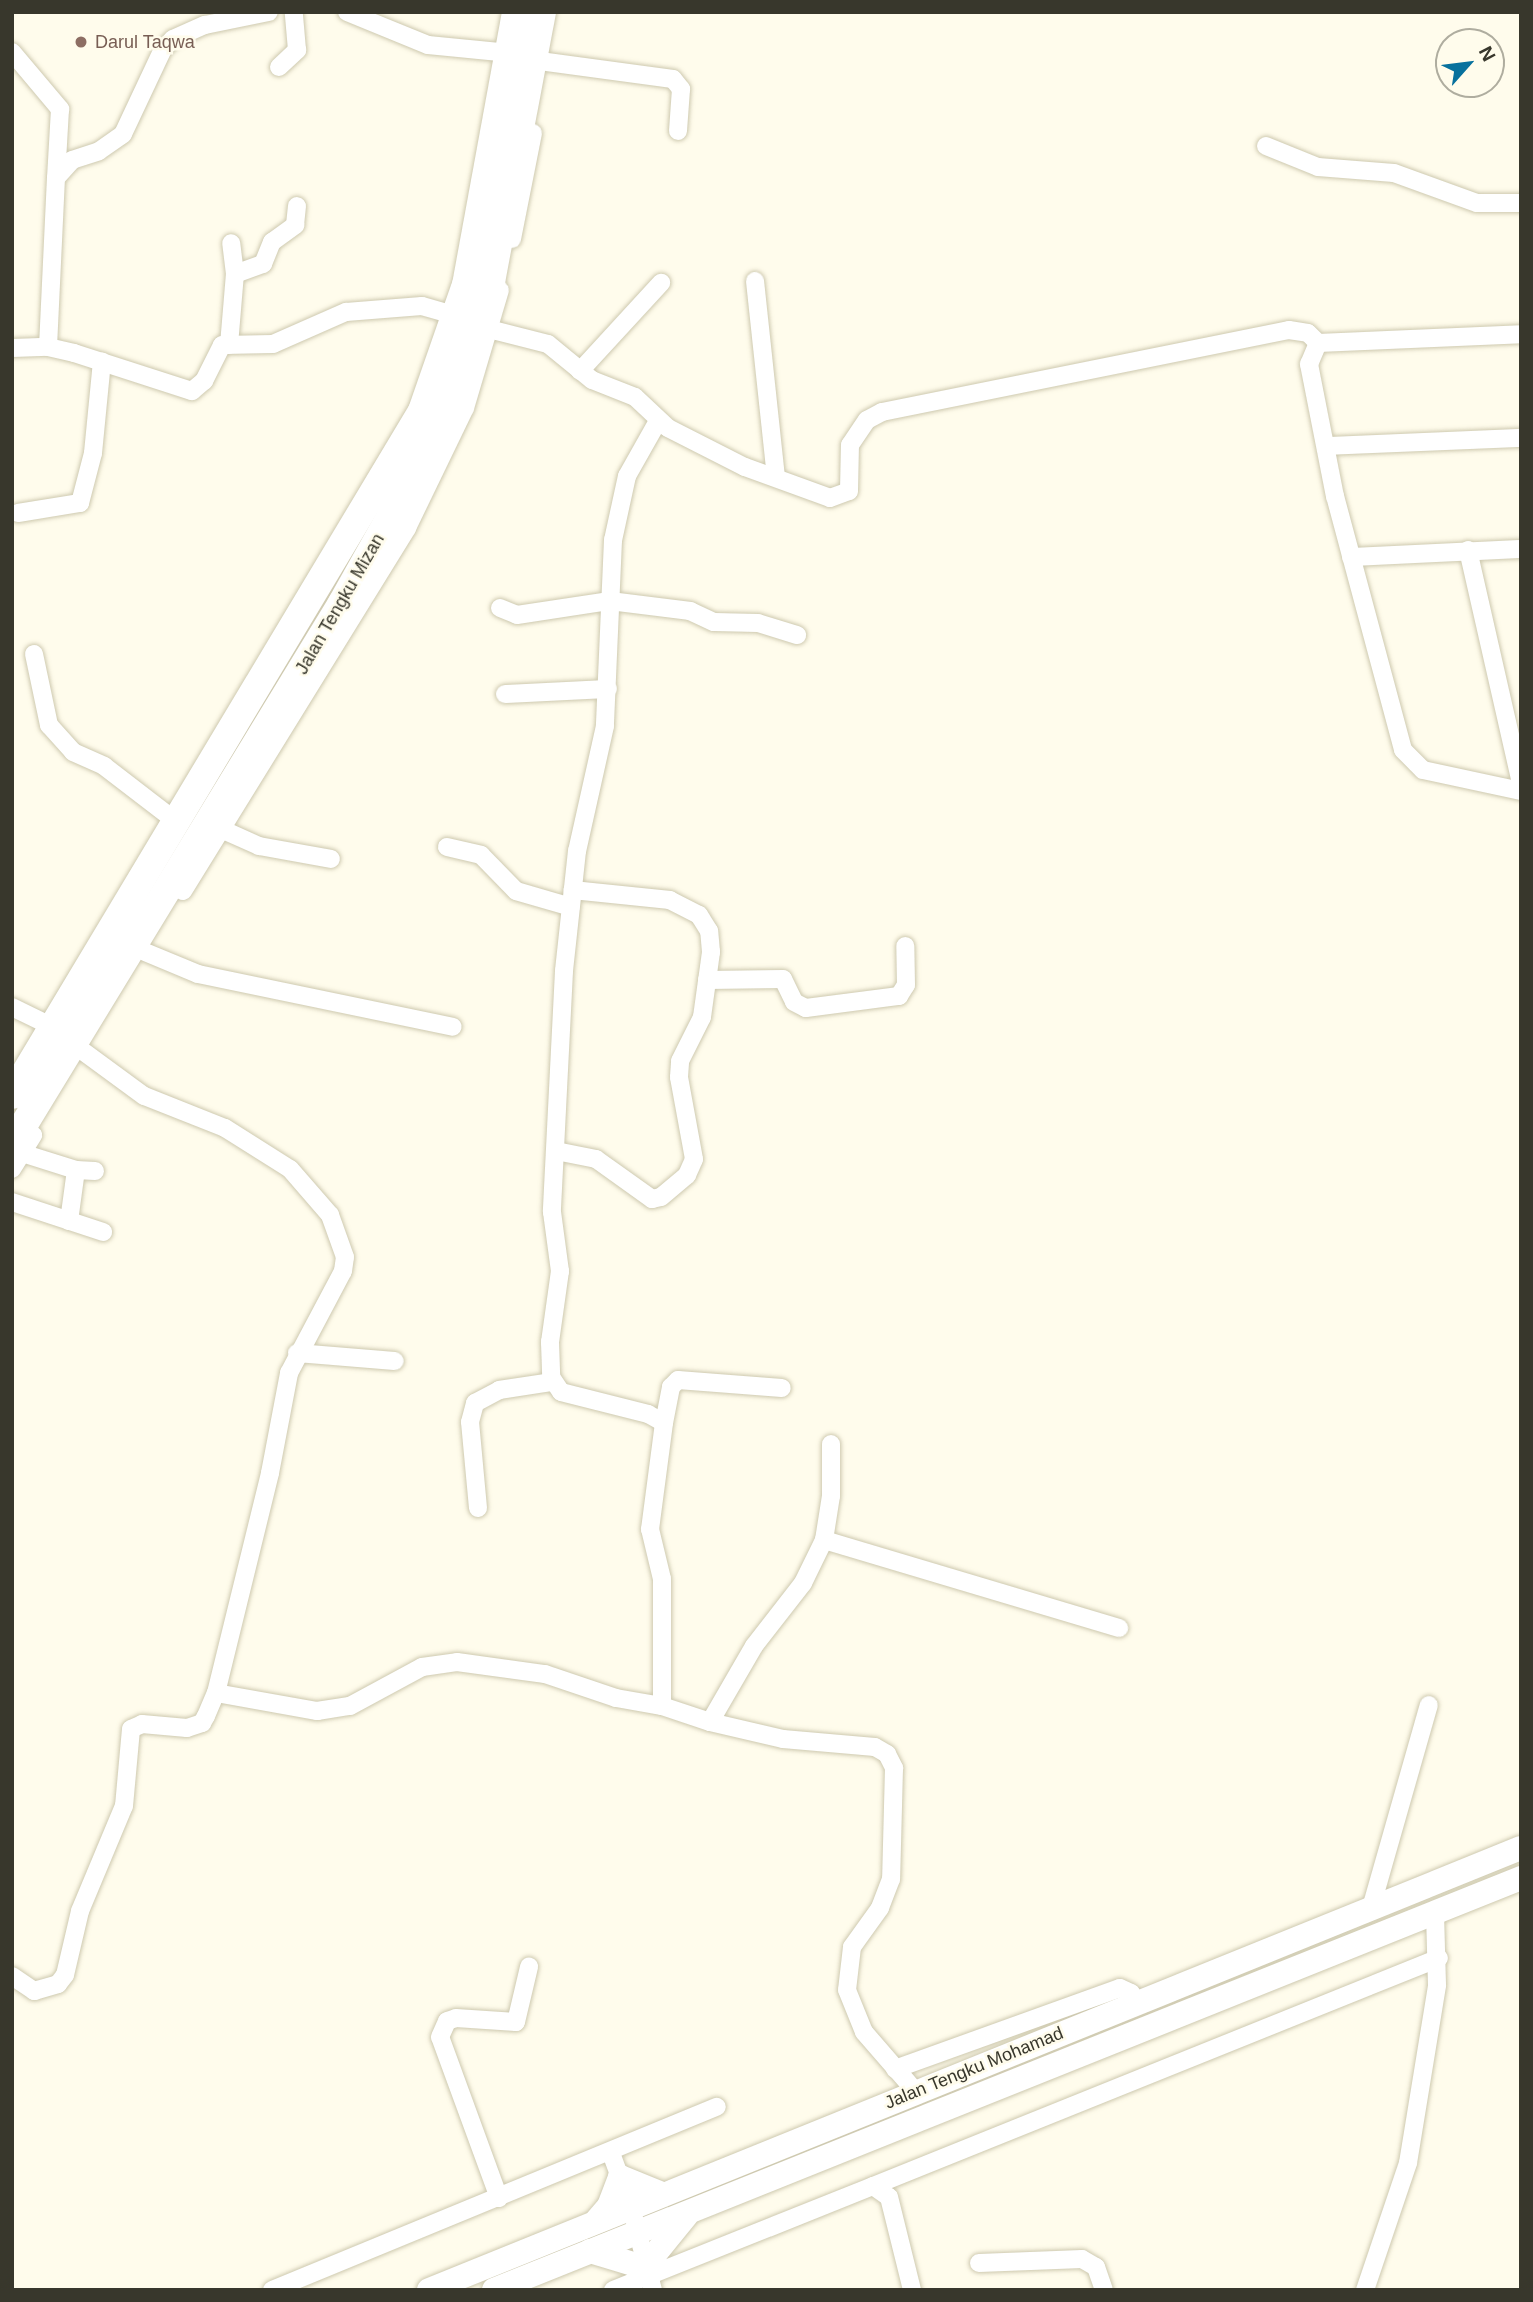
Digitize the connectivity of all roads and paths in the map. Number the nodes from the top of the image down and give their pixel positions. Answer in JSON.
{"nodes":[{"id":1,"x":269,"y":12,"type":"edge"},
{"id":2,"x":295,"y":12,"type":"edge"},
{"id":3,"x":347,"y":12,"type":"edge"},
{"id":4,"x":516,"y":12,"type":"edge"},
{"id":5,"x":542,"y":12,"type":"edge"},
{"id":6,"x":554,"y":12,"type":"edge"},
{"id":7,"x":12,"y":52,"type":"edge"},
{"id":8,"x":510,"y":53,"type":"junction"},
{"id":9,"x":547,"y":61,"type":"junction"},
{"id":10,"x":279,"y":67,"type":"dead end"},
{"id":11,"x":678,"y":131,"type":"dead end"},
{"id":12,"x":1266,"y":146,"type":"dead end"},
{"id":13,"x":56,"y":178,"type":"junction"},
{"id":14,"x":1521,"y":203,"type":"edge"},
{"id":15,"x":297,"y":206,"type":"dead end"},
{"id":16,"x":231,"y":243,"type":"dead end"},
{"id":17,"x":234,"y":274,"type":"junction"},
{"id":18,"x":755,"y":281,"type":"dead end"},
{"id":19,"x":662,"y":283,"type":"dead end"},
{"id":20,"x":475,"y":324,"type":"junction"},
{"id":21,"x":1521,"y":334,"type":"edge"},
{"id":22,"x":1318,"y":343,"type":"junction"},
{"id":23,"x":229,"y":345,"type":"junction"},
{"id":24,"x":48,"y":347,"type":"junction"},
{"id":25,"x":12,"y":348,"type":"edge"},
{"id":26,"x":102,"y":361,"type":"junction"},
{"id":27,"x":580,"y":371,"type":"junction"},
{"id":28,"x":658,"y":421,"type":"junction"},
{"id":29,"x":1521,"y":438,"type":"edge"},
{"id":30,"x":1326,"y":446,"type":"junction"},
{"id":31,"x":776,"y":477,"type":"junction"},
{"id":32,"x":18,"y":513,"type":"dead end"},
{"id":33,"x":1521,"y":548,"type":"edge"},
{"id":34,"x":1468,"y":550,"type":"junction"},
{"id":35,"x":1350,"y":558,"type":"junction"},
{"id":36,"x":610,"y":601,"type":"junction"},
{"id":37,"x":499,"y":608,"type":"dead end"},
{"id":38,"x":797,"y":635,"type":"dead end"},
{"id":39,"x":34,"y":654,"type":"dead end"},
{"id":40,"x":608,"y":689,"type":"junction"},
{"id":41,"x":505,"y":694,"type":"dead end"},
{"id":42,"x":1521,"y":784,"type":"edge"},
{"id":43,"x":1521,"y":791,"type":"edge"},
{"id":44,"x":178,"y":823,"type":"junction"},
{"id":45,"x":221,"y":829,"type":"junction"},
{"id":46,"x":447,"y":847,"type":"dead end"},
{"id":47,"x":331,"y":859,"type":"dead end"},
{"id":48,"x":572,"y":899,"type":"junction"},
{"id":49,"x":905,"y":946,"type":"dead end"},
{"id":50,"x":145,"y":952,"type":"junction"},
{"id":51,"x":707,"y":980,"type":"junction"},
{"id":52,"x":12,"y":1007,"type":"edge"},
{"id":53,"x":453,"y":1027,"type":"dead end"},
{"id":54,"x":55,"y":1028,"type":"junction"},
{"id":55,"x":84,"y":1052,"type":"junction"},
{"id":56,"x":12,"y":1095,"type":"edge"},
{"id":57,"x":17,"y":1149,"type":"edge"},
{"id":58,"x":556,"y":1151,"type":"junction"},
{"id":59,"x":12,"y":1169,"type":"edge"},
{"id":60,"x":76,"y":1170,"type":"junction"},
{"id":61,"x":95,"y":1171,"type":"dead end"},
{"id":62,"x":12,"y":1202,"type":"edge"},
{"id":63,"x":69,"y":1221,"type":"junction"},
{"id":64,"x":103,"y":1232,"type":"dead end"},
{"id":65,"x":297,"y":1353,"type":"junction"},
{"id":66,"x":395,"y":1361,"type":"dead end"},
{"id":67,"x":552,"y":1382,"type":"junction"},
{"id":68,"x":782,"y":1388,"type":"dead end"},
{"id":69,"x":664,"y":1423,"type":"junction"},
{"id":70,"x":831,"y":1444,"type":"dead end"},
{"id":71,"x":478,"y":1508,"type":"dead end"},
{"id":72,"x":824,"y":1540,"type":"junction"},
{"id":73,"x":1119,"y":1628,"type":"dead end"},
{"id":74,"x":216,"y":1693,"type":"junction"},
{"id":75,"x":1429,"y":1704,"type":"dead end"},
{"id":76,"x":662,"y":1706,"type":"junction"},
{"id":77,"x":710,"y":1722,"type":"junction"},
{"id":78,"x":1521,"y":1848,"type":"edge"},
{"id":79,"x":1521,"y":1878,"type":"edge"},
{"id":80,"x":1371,"y":1908,"type":"junction"},
{"id":81,"x":1435,"y":1912,"type":"junction"},
{"id":82,"x":1439,"y":1958,"type":"junction"},
{"id":83,"x":528,"y":1967,"type":"dead end"},
{"id":84,"x":12,"y":1976,"type":"edge"},
{"id":85,"x":1136,"y":2003,"type":"junction"},
{"id":86,"x":895,"y":2069,"type":"junction"},
{"id":87,"x":916,"y":2092,"type":"junction"},
{"id":88,"x":717,"y":2107,"type":"dead end"},
{"id":89,"x":611,"y":2153,"type":"junction"},
{"id":90,"x":620,"y":2177,"type":"junction"},
{"id":91,"x":873,"y":2186,"type":"junction"},
{"id":92,"x":662,"y":2194,"type":"junction"},
{"id":93,"x":499,"y":2198,"type":"junction"},
{"id":94,"x":631,"y":2207,"type":"junction"},
{"id":95,"x":692,"y":2211,"type":"junction"},
{"id":96,"x":596,"y":2221,"type":"junction"},
{"id":97,"x":639,"y":2232,"type":"junction"},
{"id":98,"x":590,"y":2251,"type":"junction"},
{"id":99,"x":979,"y":2263,"type":"dead end"},
{"id":100,"x":651,"y":2282,"type":"edge"},
{"id":101,"x":272,"y":2290,"type":"edge"},
{"id":102,"x":429,"y":2290,"type":"edge"},
{"id":103,"x":494,"y":2290,"type":"edge"},
{"id":104,"x":612,"y":2290,"type":"edge"},
{"id":105,"x":912,"y":2290,"type":"edge"},
{"id":106,"x":1104,"y":2290,"type":"edge"},
{"id":107,"x":1365,"y":2290,"type":"edge"}],
"edges":[{"from":1,"to":13,"type":"street"},
{"from":2,"to":10,"type":"street"},
{"from":3,"to":8,"type":"street"},
{"from":4,"to":8,"type":"highway","name":"Jalan Tengku Mizan"},
{"from":5,"to":20,"type":"highway","name":"Jalan Tengku Mizan"},
{"from":6,"to":9,"type":"street"},
{"from":7,"to":13,"type":"street"},
{"from":8,"to":20,"type":"highway","name":"Jalan Tengku Mizan"},
{"from":9,"to":11,"type":"street"},
{"from":9,"to":20,"type":"street"},
{"from":12,"to":14,"type":"street"},
{"from":13,"to":24,"type":"street"},
{"from":15,"to":17,"type":"street"},
{"from":16,"to":17,"type":"street"},
{"from":17,"to":23,"type":"street"},
{"from":18,"to":31,"type":"street"},
{"from":19,"to":27,"type":"street"},
{"from":20,"to":23,"type":"street"},
{"from":20,"to":27,"type":"street"},
{"from":20,"to":44,"type":"highway","name":"Jalan Tengku Mizan"},
{"from":20,"to":45,"type":"street"},
{"from":20,"to":57,"type":"highway","name":"Jalan Tengku Mizan"},
{"from":21,"to":22,"type":"street"},
{"from":22,"to":30,"type":"street"},
{"from":22,"to":31,"type":"street"},
{"from":23,"to":26,"type":"street"},
{"from":24,"to":25,"type":"street"},
{"from":24,"to":26,"type":"street"},
{"from":26,"to":32,"type":"street"},
{"from":27,"to":28,"type":"street"},
{"from":28,"to":31,"type":"street"},
{"from":28,"to":36,"type":"street"},
{"from":29,"to":30,"type":"street"},
{"from":30,"to":35,"type":"street"},
{"from":33,"to":34,"type":"street"},
{"from":34,"to":35,"type":"street"},
{"from":34,"to":42,"type":"street"},
{"from":35,"to":43,"type":"street"},
{"from":36,"to":37,"type":"street"},
{"from":36,"to":38,"type":"street"},
{"from":36,"to":40,"type":"street"},
{"from":39,"to":44,"type":"street"},
{"from":40,"to":41,"type":"street"},
{"from":40,"to":48,"type":"street"},
{"from":44,"to":54,"type":"highway","name":"Jalan Tengku Mizan"},
{"from":45,"to":47,"type":"street"},
{"from":45,"to":50,"type":"street"},
{"from":46,"to":48,"type":"street"},
{"from":48,"to":51,"type":"street"},
{"from":48,"to":58,"type":"street"},
{"from":49,"to":51,"type":"street"},
{"from":50,"to":53,"type":"street"},
{"from":50,"to":55,"type":"street"},
{"from":51,"to":58,"type":"street"},
{"from":52,"to":54,"type":"street"},
{"from":54,"to":56,"type":"highway","name":"Jalan Tengku Mizan"},
{"from":55,"to":57,"type":"street"},
{"from":55,"to":65,"type":"street"},
{"from":57,"to":59,"type":"street"},
{"from":57,"to":60,"type":"street"},
{"from":58,"to":67,"type":"street"},
{"from":60,"to":61,"type":"street"},
{"from":60,"to":63,"type":"street"},
{"from":62,"to":63,"type":"street"},
{"from":63,"to":64,"type":"street"},
{"from":65,"to":66,"type":"street"},
{"from":65,"to":74,"type":"street"},
{"from":67,"to":69,"type":"street"},
{"from":67,"to":71,"type":"street"},
{"from":68,"to":69,"type":"street"},
{"from":69,"to":76,"type":"street"},
{"from":70,"to":72,"type":"street"},
{"from":72,"to":73,"type":"street"},
{"from":72,"to":77,"type":"street"},
{"from":74,"to":76,"type":"street"},
{"from":74,"to":84,"type":"street"},
{"from":75,"to":80,"type":"street"},
{"from":76,"to":77,"type":"street"},
{"from":77,"to":86,"type":"street"},
{"from":78,"to":80,"type":"main road","name":"Jalan Tengku Mohamad"},
{"from":79,"to":81,"type":"main road","name":"Jalan Tengku Mohamad"},
{"from":80,"to":85,"type":"main road","name":"Jalan Tengku Mohamad"},
{"from":81,"to":82,"type":"street"},
{"from":81,"to":95,"type":"main road","name":"Jalan Tengku Mohamad"},
{"from":82,"to":91,"type":"street"},
{"from":82,"to":107,"type":"street"},
{"from":83,"to":93,"type":"street"},
{"from":85,"to":86,"type":"street"},
{"from":85,"to":87,"type":"main road","name":"Jalan Tengku Mohamad"},
{"from":86,"to":87,"type":"street"},
{"from":87,"to":92,"type":"main road","name":"Jalan Tengku Mohamad"},
{"from":88,"to":89,"type":"street"},
{"from":89,"to":90,"type":"street"},
{"from":89,"to":93,"type":"street"},
{"from":90,"to":92,"type":"main road"},
{"from":90,"to":94,"type":"street"},
{"from":90,"to":96,"type":"main road"},
{"from":91,"to":100,"type":"street"},
{"from":91,"to":105,"type":"street"},
{"from":92,"to":94,"type":"main road","name":"Jalan Tengku Mohamad"},
{"from":93,"to":101,"type":"street"},
{"from":94,"to":96,"type":"main road","name":"Jalan Tengku Mohamad"},
{"from":94,"to":97,"type":"street"},
{"from":95,"to":97,"type":"main road","name":"Jalan Tengku Mohamad"},
{"from":95,"to":100,"type":"main road"},
{"from":96,"to":102,"type":"main road","name":"Jalan Tengku Mohamad"},
{"from":97,"to":98,"type":"main road","name":"Jalan Tengku Mohamad"},
{"from":97,"to":100,"type":"street"},
{"from":98,"to":100,"type":"main road"},
{"from":98,"to":103,"type":"main road","name":"Jalan Tengku Mohamad"},
{"from":99,"to":106,"type":"street"},
{"from":100,"to":104,"type":"street"}]}
